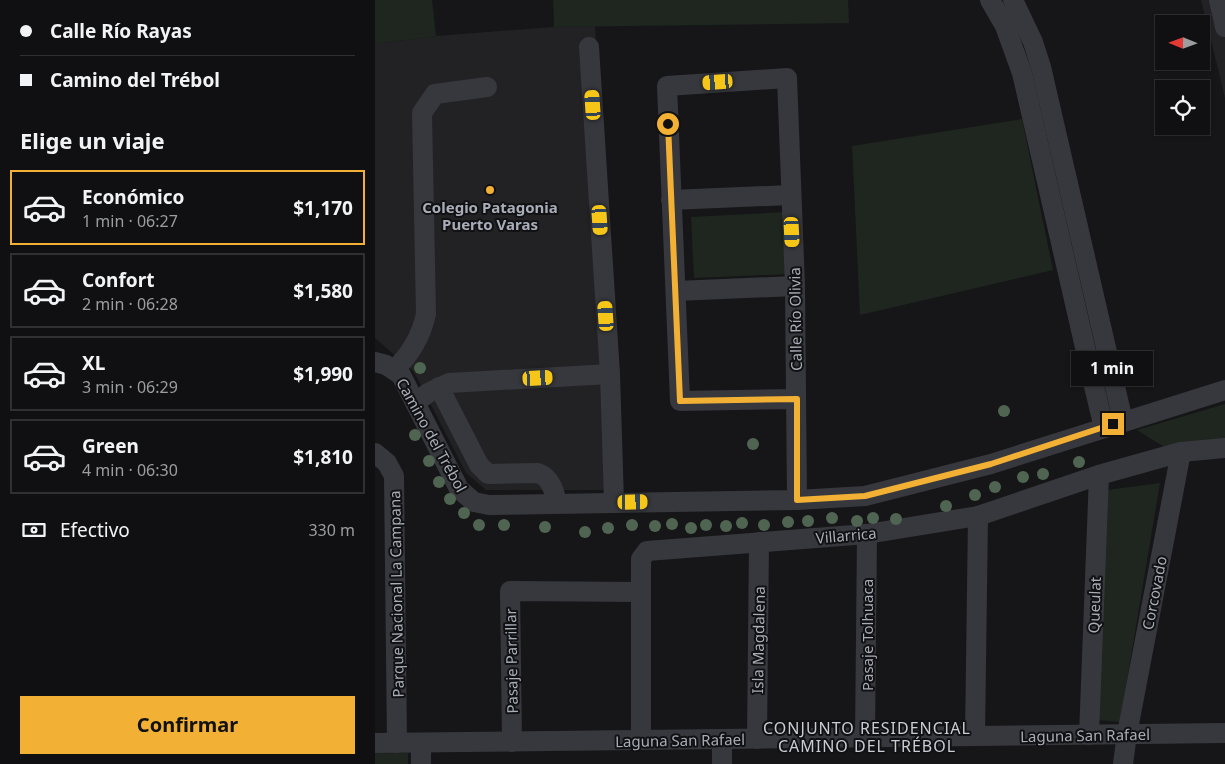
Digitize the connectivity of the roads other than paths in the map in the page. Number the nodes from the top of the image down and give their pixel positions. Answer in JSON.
{"nodes":[{"id":1,"x":990,"y":0,"type":"edge"},
{"id":2,"x":1013,"y":0,"type":"edge"},
{"id":3,"x":1219,"y":0,"type":"edge"},
{"id":4,"x":1225,"y":27,"type":"edge"},
{"id":5,"x":589,"y":47,"type":"dead end"},
{"id":6,"x":487,"y":87,"type":"dead end"},
{"id":7,"x":1045,"y":125,"type":"junction"},
{"id":8,"x":790,"y":196,"type":"junction"},
{"id":9,"x":671,"y":200,"type":"junction"},
{"id":10,"x":1071,"y":241,"type":"junction"},
{"id":11,"x":795,"y":286,"type":"junction"},
{"id":12,"x":676,"y":291,"type":"junction"},
{"id":13,"x":375,"y":362,"type":"edge"},
{"id":14,"x":394,"y":370,"type":"junction"},
{"id":15,"x":610,"y":374,"type":"junction"},
{"id":16,"x":439,"y":387,"type":"junction"},
{"id":17,"x":1225,"y":390,"type":"edge"},
{"id":18,"x":797,"y":399,"type":"junction"},
{"id":19,"x":415,"y":403,"type":"junction"},
{"id":20,"x":1123,"y":421,"type":"junction"},
{"id":21,"x":1103,"y":428,"type":"junction"},
{"id":22,"x":1225,"y":448,"type":"edge"},
{"id":23,"x":1181,"y":452,"type":"junction"},
{"id":24,"x":375,"y":453,"type":"edge"},
{"id":25,"x":1099,"y":475,"type":"junction"},
{"id":26,"x":797,"y":500,"type":"junction"},
{"id":27,"x":614,"y":502,"type":"junction"},
{"id":28,"x":557,"y":503,"type":"junction"},
{"id":29,"x":977,"y":516,"type":"junction"},
{"id":30,"x":867,"y":534,"type":"junction"},
{"id":31,"x":759,"y":542,"type":"junction"},
{"id":32,"x":641,"y":592,"type":"junction"},
{"id":33,"x":1225,"y":733,"type":"edge"},
{"id":34,"x":1127,"y":734,"type":"junction"},
{"id":35,"x":1089,"y":735,"type":"junction"},
{"id":36,"x":975,"y":736,"type":"junction"},
{"id":37,"x":865,"y":737,"type":"junction"},
{"id":38,"x":722,"y":739,"type":"junction"},
{"id":39,"x":757,"y":739,"type":"junction"},
{"id":40,"x":641,"y":740,"type":"junction"},
{"id":41,"x":512,"y":742,"type":"junction"},
{"id":42,"x":375,"y":743,"type":"edge"},
{"id":43,"x":397,"y":743,"type":"junction"},
{"id":44,"x":421,"y":743,"type":"junction"},
{"id":45,"x":421,"y":764,"type":"edge"},
{"id":46,"x":722,"y":764,"type":"edge"},
{"id":47,"x":1123,"y":764,"type":"edge"}],
"edges":[{"from":1,"to":7,"type":"street"},
{"from":2,"to":7,"type":"street"},
{"from":3,"to":4,"type":"street"},
{"from":5,"to":15,"type":"street"},
{"from":6,"to":14,"type":"street"},
{"from":7,"to":10,"type":"street"},
{"from":8,"to":9,"type":"street"},
{"from":8,"to":9,"type":"street","name":"Calle Río Olivia"},
{"from":8,"to":11,"type":"street","name":"Calle Río Olivia"},
{"from":9,"to":12,"type":"street"},
{"from":10,"to":20,"type":"street"},
{"from":10,"to":21,"type":"street"},
{"from":11,"to":12,"type":"street"},
{"from":11,"to":18,"type":"street","name":"Calle Río Olivia"},
{"from":12,"to":18,"type":"street"},
{"from":13,"to":14,"type":"street","name":"Camino del Trébol"},
{"from":14,"to":19,"type":"street","name":"Camino del Trébol"},
{"from":15,"to":16,"type":"street"},
{"from":15,"to":27,"type":"street"},
{"from":16,"to":19,"type":"street"},
{"from":16,"to":28,"type":"street"},
{"from":17,"to":20,"type":"street","name":"Camino del Trébol"},
{"from":18,"to":26,"type":"street","name":"Calle Río Olivia"},
{"from":19,"to":28,"type":"street","name":"Camino del Trébol"},
{"from":20,"to":21,"type":"street","name":"Camino del Trébol"},
{"from":21,"to":26,"type":"street","name":"Camino del Trébol"},
{"from":22,"to":23,"type":"street","name":"Villarrica"},
{"from":23,"to":25,"type":"street","name":"Villarrica"},
{"from":23,"to":34,"type":"street","name":"Corcovado"},
{"from":24,"to":43,"type":"street","name":"Parque Nacional La Campana"},
{"from":25,"to":29,"type":"street","name":"Villarrica"},
{"from":25,"to":35,"type":"street","name":"Queulat"},
{"from":26,"to":27,"type":"street","name":"Camino del Trébol"},
{"from":27,"to":28,"type":"street","name":"Camino del Trébol"},
{"from":29,"to":30,"type":"street","name":"Villarrica"},
{"from":29,"to":36,"type":"street"},
{"from":30,"to":31,"type":"street","name":"Villarrica"},
{"from":30,"to":37,"type":"street","name":"Pasaje Tolhuaca"},
{"from":31,"to":32,"type":"street","name":"Villarrica"},
{"from":31,"to":39,"type":"street","name":"Isla Magdalena"},
{"from":32,"to":40,"type":"street","name":"Villarrica"},
{"from":32,"to":41,"type":"street","name":"Pasaje Parrillar"},
{"from":33,"to":34,"type":"street","name":"Laguna San Rafael"},
{"from":34,"to":35,"type":"street","name":"Laguna San Rafael"},
{"from":34,"to":47,"type":"street","name":"Corcovado"},
{"from":35,"to":36,"type":"street","name":"Laguna San Rafael"},
{"from":36,"to":37,"type":"street","name":"Laguna San Rafael"},
{"from":37,"to":39,"type":"street","name":"Laguna San Rafael"},
{"from":38,"to":39,"type":"street","name":"Laguna San Rafael"},
{"from":38,"to":40,"type":"street","name":"Laguna San Rafael"},
{"from":38,"to":46,"type":"street"},
{"from":40,"to":41,"type":"street","name":"Laguna San Rafael"},
{"from":41,"to":44,"type":"street","name":"Laguna San Rafael"},
{"from":42,"to":43,"type":"street","name":"Laguna San Rafael"},
{"from":43,"to":44,"type":"street","name":"Laguna San Rafael"},
{"from":44,"to":45,"type":"street"}]}
